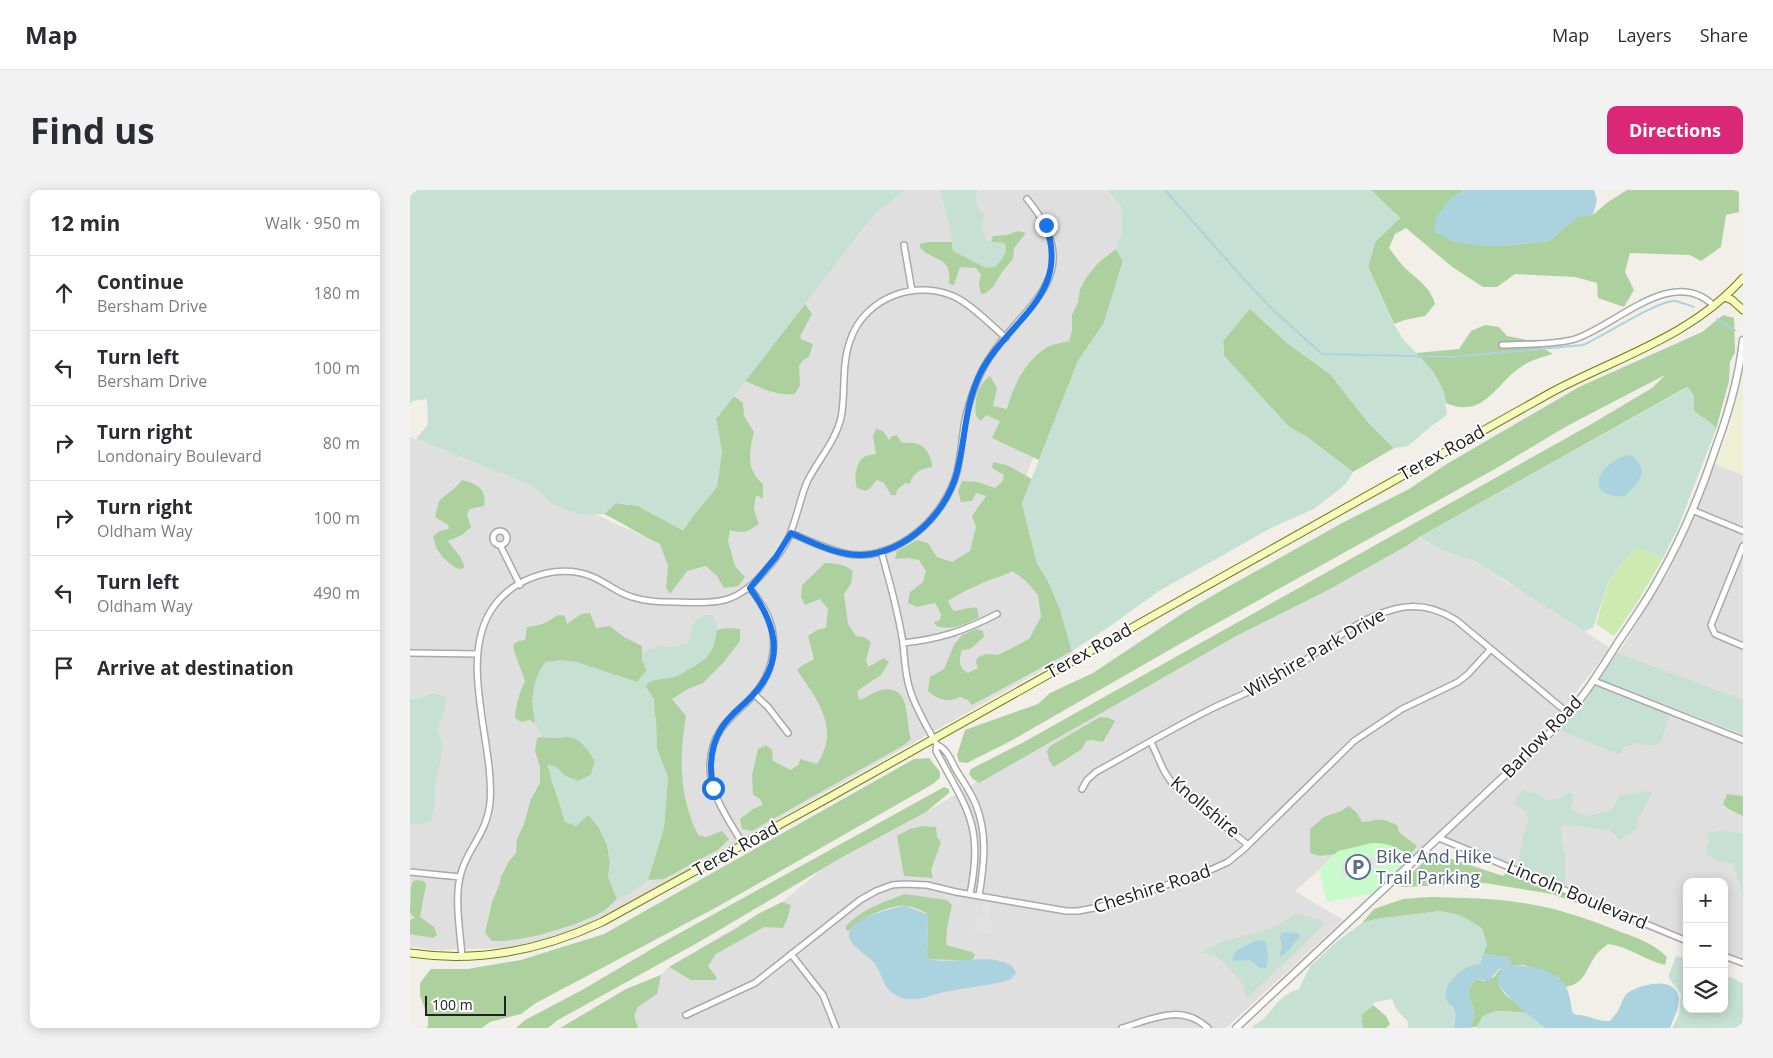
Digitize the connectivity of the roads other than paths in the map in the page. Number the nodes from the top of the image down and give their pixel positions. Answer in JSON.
{"nodes":[{"id":1,"x":1027,"y":199,"type":"dead end"},
{"id":2,"x":904,"y":245,"type":"dead end"},
{"id":3,"x":1743,"y":278,"type":"edge"},
{"id":4,"x":912,"y":291,"type":"junction"},
{"id":5,"x":1725,"y":297,"type":"junction"},
{"id":6,"x":1714,"y":306,"type":"junction"},
{"id":7,"x":1743,"y":310,"type":"edge"},
{"id":8,"x":1006,"y":338,"type":"junction"},
{"id":9,"x":1743,"y":340,"type":"edge"},
{"id":10,"x":1502,"y":345,"type":"dead end"},
{"id":11,"x":1692,"y":510,"type":"junction"},
{"id":12,"x":1743,"y":531,"type":"edge"},
{"id":13,"x":791,"y":533,"type":"junction"},
{"id":14,"x":500,"y":545,"type":"dead end"},
{"id":15,"x":1743,"y":546,"type":"edge"},
{"id":16,"x":881,"y":551,"type":"junction"},
{"id":17,"x":520,"y":585,"type":"junction"},
{"id":18,"x":750,"y":588,"type":"junction"},
{"id":19,"x":997,"y":614,"type":"dead end"},
{"id":20,"x":903,"y":643,"type":"junction"},
{"id":21,"x":1743,"y":646,"type":"edge"},
{"id":22,"x":1490,"y":650,"type":"junction"},
{"id":23,"x":410,"y":653,"type":"edge"},
{"id":24,"x":478,"y":654,"type":"junction"},
{"id":25,"x":1594,"y":680,"type":"junction"},
{"id":26,"x":754,"y":694,"type":"junction"},
{"id":27,"x":1568,"y":714,"type":"junction"},
{"id":28,"x":788,"y":733,"type":"dead end"},
{"id":29,"x":1743,"y":740,"type":"edge"},
{"id":30,"x":935,"y":741,"type":"junction"},
{"id":31,"x":1151,"y":742,"type":"junction"},
{"id":32,"x":1082,"y":789,"type":"dead end"},
{"id":33,"x":971,"y":796,"type":"junction"},
{"id":34,"x":964,"y":800,"type":"junction"},
{"id":35,"x":983,"y":833,"type":"junction"},
{"id":36,"x":975,"y":834,"type":"junction"},
{"id":37,"x":1439,"y":838,"type":"junction"},
{"id":38,"x":743,"y":844,"type":"junction"},
{"id":39,"x":1248,"y":845,"type":"junction"},
{"id":40,"x":410,"y":872,"type":"edge"},
{"id":41,"x":460,"y":877,"type":"junction"},
{"id":42,"x":970,"y":894,"type":"junction"},
{"id":43,"x":979,"y":896,"type":"junction"},
{"id":44,"x":1683,"y":939,"type":"edge"},
{"id":45,"x":410,"y":953,"type":"edge"},
{"id":46,"x":791,"y":954,"type":"junction"},
{"id":47,"x":462,"y":956,"type":"junction"},
{"id":48,"x":1728,"y":957,"type":"edge"},
{"id":49,"x":1743,"y":963,"type":"edge"},
{"id":50,"x":686,"y":1015,"type":"dead end"},
{"id":51,"x":836,"y":1028,"type":"edge"},
{"id":52,"x":1122,"y":1028,"type":"edge"},
{"id":53,"x":1208,"y":1028,"type":"edge"},
{"id":54,"x":1236,"y":1028,"type":"edge"}],
"edges":[{"from":1,"to":8,"type":"street"},
{"from":2,"to":4,"type":"street"},
{"from":3,"to":5,"type":"main road","name":"Terex Road"},
{"from":4,"to":8,"type":"street"},
{"from":4,"to":13,"type":"street"},
{"from":5,"to":6,"type":"main road","name":"Terex Road"},
{"from":5,"to":7,"type":"main road"},
{"from":6,"to":10,"type":"street"},
{"from":6,"to":30,"type":"main road","name":"Terex Road"},
{"from":8,"to":16,"type":"street"},
{"from":9,"to":11,"type":"street","name":"Barlow Road"},
{"from":11,"to":12,"type":"street"},
{"from":11,"to":25,"type":"street","name":"Barlow Road"},
{"from":13,"to":16,"type":"street"},
{"from":13,"to":18,"type":"street"},
{"from":14,"to":17,"type":"street"},
{"from":15,"to":21,"type":"street"},
{"from":16,"to":20,"type":"street"},
{"from":17,"to":18,"type":"street"},
{"from":17,"to":24,"type":"street"},
{"from":18,"to":26,"type":"street"},
{"from":19,"to":20,"type":"street"},
{"from":20,"to":30,"type":"street"},
{"from":22,"to":27,"type":"street","name":"Wilshire Park Drive"},
{"from":22,"to":31,"type":"street","name":"Wilshire Park Drive"},
{"from":22,"to":39,"type":"street","name":"Cheshire Road"},
{"from":23,"to":24,"type":"street"},
{"from":24,"to":41,"type":"street"},
{"from":25,"to":27,"type":"street","name":"Barlow Road"},
{"from":25,"to":29,"type":"street"},
{"from":26,"to":28,"type":"street"},
{"from":26,"to":38,"type":"street"},
{"from":27,"to":37,"type":"street","name":"Barlow Road"},
{"from":30,"to":33,"type":"street"},
{"from":30,"to":34,"type":"street"},
{"from":30,"to":38,"type":"main road","name":"Terex Road"},
{"from":31,"to":32,"type":"street","name":"Wilshire Park Drive"},
{"from":31,"to":39,"type":"street","name":"Knollshire"},
{"from":33,"to":34,"type":"street"},
{"from":33,"to":35,"type":"street"},
{"from":34,"to":36,"type":"street"},
{"from":35,"to":36,"type":"street"},
{"from":35,"to":43,"type":"street"},
{"from":36,"to":42,"type":"street"},
{"from":37,"to":44,"type":"street","name":"Lincoln Boulevard"},
{"from":37,"to":54,"type":"street","name":"Barlow Road"},
{"from":38,"to":47,"type":"main road","name":"Terex Road"},
{"from":39,"to":43,"type":"street","name":"Cheshire Road"},
{"from":40,"to":41,"type":"street"},
{"from":41,"to":47,"type":"street"},
{"from":42,"to":43,"type":"street","name":"Cheshire Road"},
{"from":42,"to":46,"type":"street","name":"Cheshire Road"},
{"from":45,"to":47,"type":"main road","name":"Terex Road"},
{"from":46,"to":50,"type":"street","name":"Cheshire Road"},
{"from":46,"to":51,"type":"street"},
{"from":48,"to":49,"type":"street"},
{"from":52,"to":53,"type":"street"}]}
